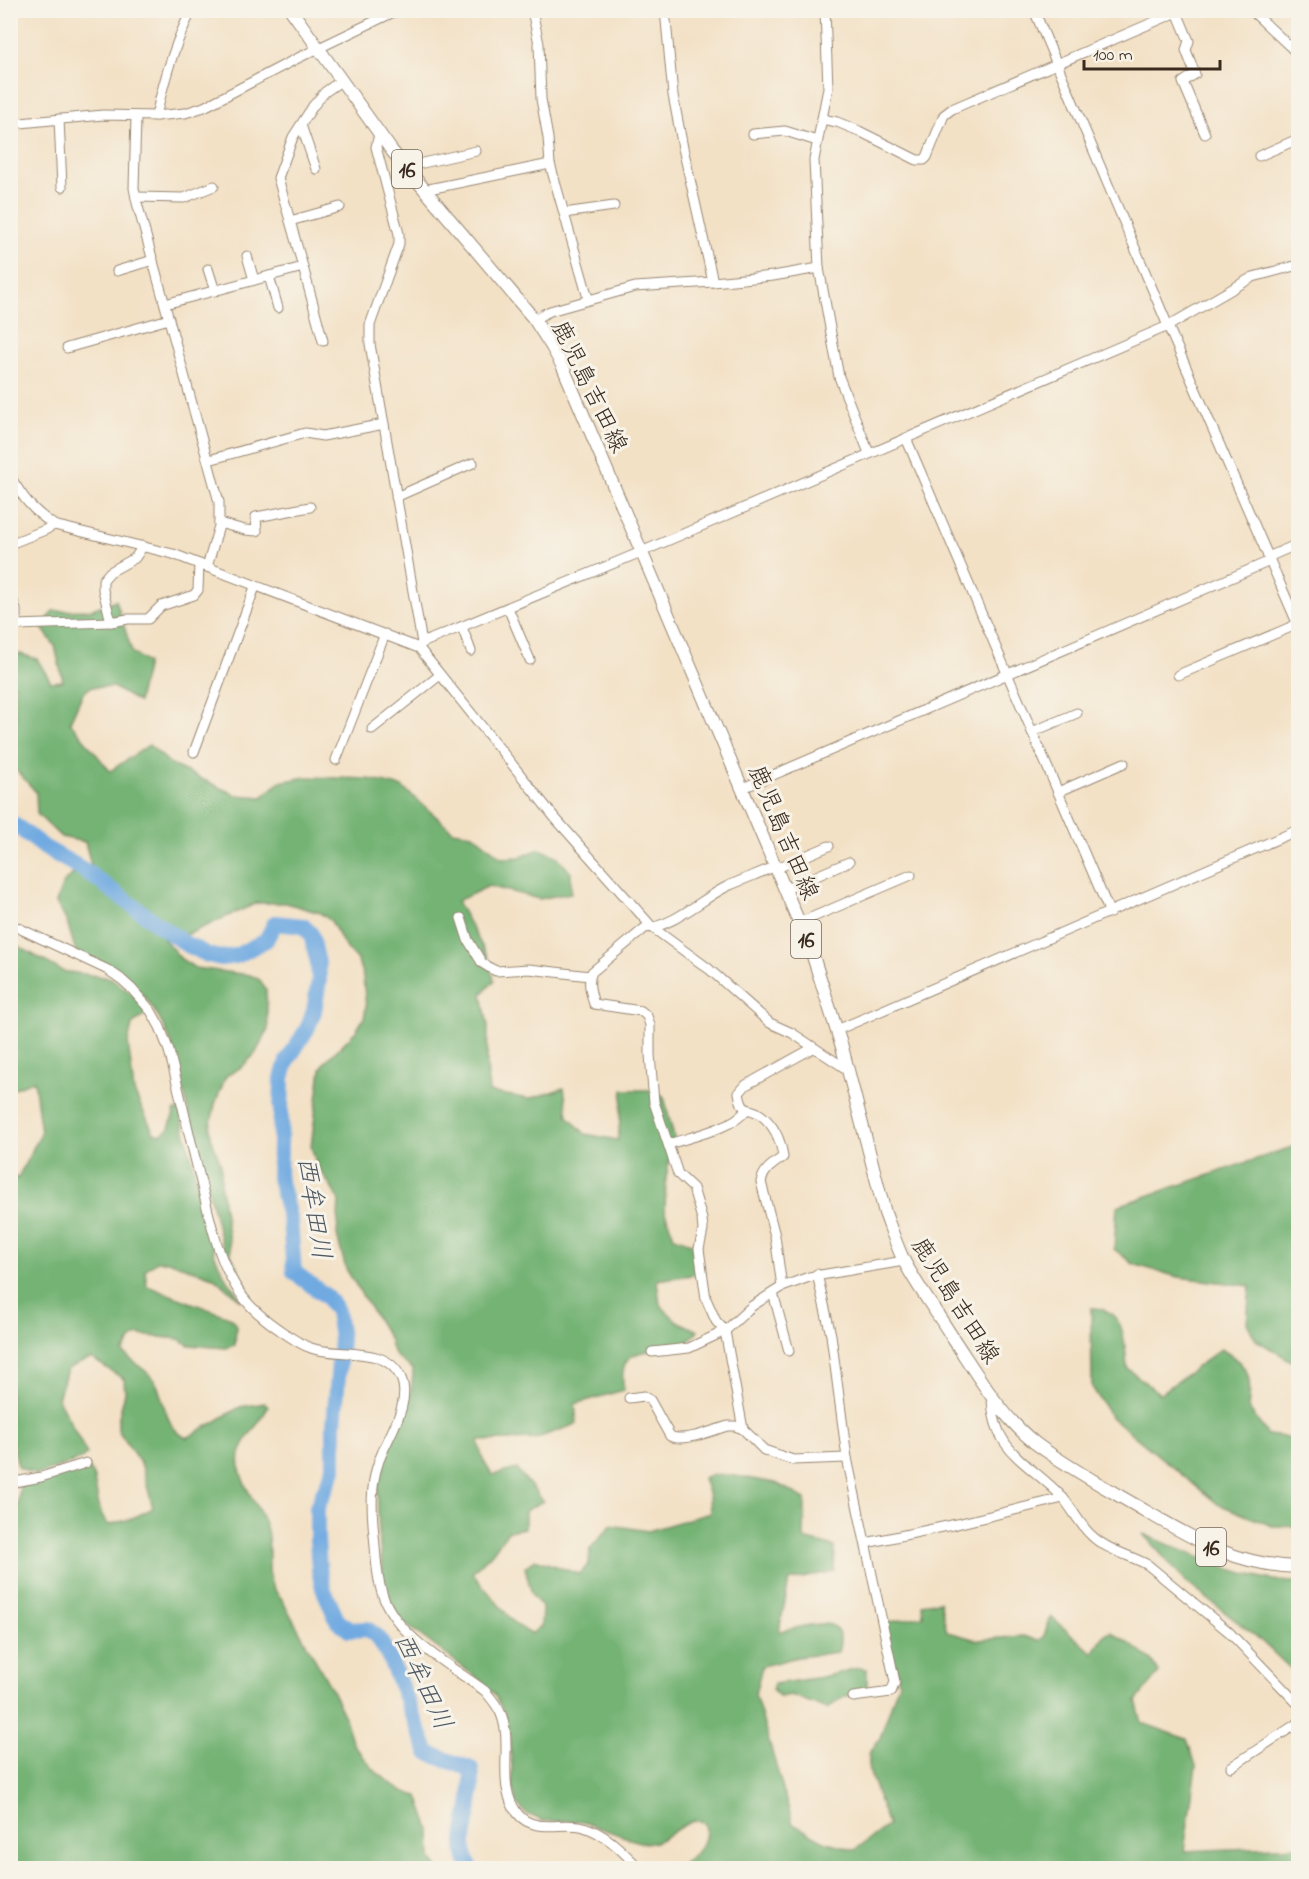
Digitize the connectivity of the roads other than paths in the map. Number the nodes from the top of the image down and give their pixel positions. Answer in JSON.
{"nodes":[{"id":1,"x":192,"y":10,"type":"edge"},
{"id":2,"x":291,"y":10,"type":"edge"},
{"id":3,"x":398,"y":10,"type":"edge"},
{"id":4,"x":532,"y":10,"type":"edge"},
{"id":5,"x":665,"y":10,"type":"edge"},
{"id":6,"x":825,"y":10,"type":"edge"},
{"id":7,"x":1034,"y":10,"type":"edge"},
{"id":8,"x":1251,"y":10,"type":"edge"},
{"id":9,"x":1180,"y":11,"type":"edge"},
{"id":10,"x":318,"y":48,"type":"junction"},
{"id":11,"x":1299,"y":54,"type":"edge"},
{"id":12,"x":1057,"y":64,"type":"junction"},
{"id":13,"x":342,"y":80,"type":"junction"},
{"id":14,"x":156,"y":116,"type":"junction"},
{"id":15,"x":136,"y":117,"type":"junction"},
{"id":16,"x":59,"y":119,"type":"junction"},
{"id":17,"x":822,"y":119,"type":"junction"},
{"id":18,"x":10,"y":124,"type":"edge"},
{"id":19,"x":301,"y":125,"type":"junction"},
{"id":20,"x":379,"y":134,"type":"junction"},
{"id":21,"x":753,"y":134,"type":"dead end"},
{"id":22,"x":1205,"y":134,"type":"dead end"},
{"id":23,"x":1299,"y":139,"type":"edge"},
{"id":24,"x":817,"y":141,"type":"junction"},
{"id":25,"x":476,"y":151,"type":"dead end"},
{"id":26,"x":1259,"y":156,"type":"dead end"},
{"id":27,"x":550,"y":164,"type":"junction"},
{"id":28,"x":405,"y":167,"type":"junction"},
{"id":29,"x":316,"y":169,"type":"dead end"},
{"id":30,"x":214,"y":186,"type":"dead end"},
{"id":31,"x":62,"y":187,"type":"dead end"},
{"id":32,"x":424,"y":190,"type":"junction"},
{"id":33,"x":136,"y":197,"type":"junction"},
{"id":34,"x":614,"y":206,"type":"dead end"},
{"id":35,"x":340,"y":207,"type":"dead end"},
{"id":36,"x":564,"y":213,"type":"junction"},
{"id":37,"x":290,"y":221,"type":"junction"},
{"id":38,"x":247,"y":256,"type":"dead end"},
{"id":39,"x":153,"y":260,"type":"junction"},
{"id":40,"x":1299,"y":265,"type":"edge"},
{"id":41,"x":303,"y":267,"type":"junction"},
{"id":42,"x":208,"y":268,"type":"dead end"},
{"id":43,"x":819,"y":268,"type":"junction"},
{"id":44,"x":117,"y":271,"type":"dead end"},
{"id":45,"x":269,"y":276,"type":"junction"},
{"id":46,"x":254,"y":280,"type":"junction"},
{"id":47,"x":713,"y":282,"type":"junction"},
{"id":48,"x":215,"y":291,"type":"junction"},
{"id":49,"x":588,"y":298,"type":"junction"},
{"id":50,"x":165,"y":304,"type":"junction"},
{"id":51,"x":279,"y":308,"type":"dead end"},
{"id":52,"x":169,"y":319,"type":"junction"},
{"id":53,"x":534,"y":319,"type":"junction"},
{"id":54,"x":1168,"y":326,"type":"junction"},
{"id":55,"x":323,"y":341,"type":"dead end"},
{"id":56,"x":67,"y":348,"type":"dead end"},
{"id":57,"x":384,"y":424,"type":"junction"},
{"id":58,"x":906,"y":438,"type":"junction"},
{"id":59,"x":869,"y":453,"type":"junction"},
{"id":60,"x":209,"y":460,"type":"junction"},
{"id":61,"x":473,"y":464,"type":"dead end"},
{"id":62,"x":10,"y":476,"type":"edge"},
{"id":63,"x":396,"y":497,"type":"junction"},
{"id":64,"x":310,"y":507,"type":"dead end"},
{"id":65,"x":219,"y":523,"type":"junction"},
{"id":66,"x":54,"y":525,"type":"junction"},
{"id":67,"x":10,"y":544,"type":"edge"},
{"id":68,"x":1299,"y":544,"type":"edge"},
{"id":69,"x":143,"y":546,"type":"junction"},
{"id":70,"x":641,"y":552,"type":"junction"},
{"id":71,"x":1269,"y":559,"type":"junction"},
{"id":72,"x":203,"y":565,"type":"junction"},
{"id":73,"x":255,"y":586,"type":"junction"},
{"id":74,"x":10,"y":592,"type":"edge"},
{"id":75,"x":508,"y":608,"type":"junction"},
{"id":76,"x":13,"y":610,"type":"edge"},
{"id":77,"x":111,"y":622,"type":"junction"},
{"id":78,"x":1298,"y":625,"type":"edge"},
{"id":79,"x":13,"y":627,"type":"edge"},
{"id":80,"x":462,"y":627,"type":"junction"},
{"id":81,"x":385,"y":634,"type":"junction"},
{"id":82,"x":421,"y":646,"type":"junction"},
{"id":83,"x":471,"y":651,"type":"dead end"},
{"id":84,"x":530,"y":660,"type":"dead end"},
{"id":85,"x":1008,"y":674,"type":"junction"},
{"id":86,"x":440,"y":675,"type":"junction"},
{"id":87,"x":1178,"y":675,"type":"dead end"},
{"id":88,"x":1077,"y":712,"type":"dead end"},
{"id":89,"x":372,"y":729,"type":"dead end"},
{"id":90,"x":1032,"y":732,"type":"junction"},
{"id":91,"x":194,"y":752,"type":"dead end"},
{"id":92,"x":336,"y":760,"type":"dead end"},
{"id":93,"x":1124,"y":764,"type":"dead end"},
{"id":94,"x":743,"y":788,"type":"junction"},
{"id":95,"x":1058,"y":792,"type":"junction"},
{"id":96,"x":1299,"y":831,"type":"edge"},
{"id":97,"x":829,"y":846,"type":"dead end"},
{"id":98,"x":849,"y":862,"type":"dead end"},
{"id":99,"x":777,"y":867,"type":"junction"},
{"id":100,"x":911,"y":875,"type":"dead end"},
{"id":101,"x":786,"y":889,"type":"junction"},
{"id":102,"x":1110,"y":913,"type":"junction"},
{"id":103,"x":461,"y":918,"type":"dead end"},
{"id":104,"x":800,"y":923,"type":"junction"},
{"id":105,"x":10,"y":924,"type":"edge"},
{"id":106,"x":653,"y":928,"type":"junction"},
{"id":107,"x":590,"y":976,"type":"junction"},
{"id":108,"x":837,"y":1030,"type":"junction"},
{"id":109,"x":813,"y":1048,"type":"junction"},
{"id":110,"x":848,"y":1070,"type":"junction"},
{"id":111,"x":746,"y":1110,"type":"junction"},
{"id":112,"x":669,"y":1144,"type":"junction"},
{"id":113,"x":904,"y":1261,"type":"junction"},
{"id":114,"x":817,"y":1274,"type":"junction"},
{"id":115,"x":777,"y":1290,"type":"junction"},
{"id":116,"x":725,"y":1331,"type":"junction"},
{"id":117,"x":789,"y":1351,"type":"dead end"},
{"id":118,"x":652,"y":1352,"type":"dead end"},
{"id":119,"x":992,"y":1397,"type":"junction"},
{"id":120,"x":629,"y":1398,"type":"dead end"},
{"id":121,"x":743,"y":1429,"type":"junction"},
{"id":122,"x":847,"y":1458,"type":"junction"},
{"id":123,"x":86,"y":1463,"type":"dead end"},
{"id":124,"x":10,"y":1483,"type":"edge"},
{"id":125,"x":1063,"y":1498,"type":"junction"},
{"id":126,"x":866,"y":1543,"type":"junction"},
{"id":127,"x":1299,"y":1567,"type":"edge"},
{"id":128,"x":854,"y":1697,"type":"dead end"},
{"id":129,"x":1299,"y":1704,"type":"edge"},
{"id":130,"x":1299,"y":1723,"type":"edge"},
{"id":131,"x":1231,"y":1767,"type":"dead end"},
{"id":132,"x":639,"y":1869,"type":"edge"}],
"edges":[{"from":1,"to":14,"type":"street"},
{"from":2,"to":10,"type":"main road","name":"鹿児島吉田線","number":"16"},
{"from":3,"to":10,"type":"street"},
{"from":4,"to":27,"type":"street"},
{"from":5,"to":47,"type":"street"},
{"from":6,"to":17,"type":"street"},
{"from":7,"to":12,"type":"street"},
{"from":8,"to":11,"type":"street"},
{"from":9,"to":12,"type":"street"},
{"from":9,"to":22,"type":"street"},
{"from":10,"to":13,"type":"main road","name":"鹿児島吉田線","number":"16"},
{"from":10,"to":14,"type":"street"},
{"from":12,"to":17,"type":"street"},
{"from":12,"to":54,"type":"street"},
{"from":13,"to":19,"type":"street"},
{"from":13,"to":20,"type":"main road","name":"鹿児島吉田線","number":"16"},
{"from":14,"to":15,"type":"street"},
{"from":15,"to":16,"type":"street"},
{"from":15,"to":33,"type":"street"},
{"from":16,"to":18,"type":"street"},
{"from":16,"to":31,"type":"street"},
{"from":17,"to":24,"type":"street"},
{"from":19,"to":29,"type":"street"},
{"from":19,"to":37,"type":"street"},
{"from":20,"to":28,"type":"main road","name":"鹿児島吉田線","number":"16"},
{"from":20,"to":57,"type":"street"},
{"from":21,"to":24,"type":"street"},
{"from":23,"to":26,"type":"street"},
{"from":24,"to":43,"type":"street"},
{"from":25,"to":28,"type":"street"},
{"from":27,"to":32,"type":"street"},
{"from":27,"to":36,"type":"street"},
{"from":28,"to":32,"type":"main road","name":"鹿児島吉田線","number":"16"},
{"from":30,"to":33,"type":"street"},
{"from":32,"to":53,"type":"main road","name":"鹿児島吉田線","number":"16"},
{"from":33,"to":39,"type":"street"},
{"from":34,"to":36,"type":"street"},
{"from":35,"to":37,"type":"street"},
{"from":36,"to":49,"type":"street"},
{"from":37,"to":41,"type":"street"},
{"from":38,"to":46,"type":"street"},
{"from":39,"to":44,"type":"street"},
{"from":39,"to":50,"type":"street"},
{"from":40,"to":54,"type":"street"},
{"from":41,"to":45,"type":"street"},
{"from":41,"to":55,"type":"street"},
{"from":42,"to":48,"type":"street"},
{"from":43,"to":47,"type":"street"},
{"from":43,"to":59,"type":"street"},
{"from":45,"to":46,"type":"street"},
{"from":45,"to":51,"type":"street"},
{"from":46,"to":48,"type":"street"},
{"from":47,"to":49,"type":"street"},
{"from":48,"to":50,"type":"street"},
{"from":49,"to":53,"type":"street"},
{"from":50,"to":52,"type":"street"},
{"from":52,"to":56,"type":"street"},
{"from":52,"to":60,"type":"street"},
{"from":53,"to":70,"type":"main road","name":"鹿児島吉田線","number":"16"},
{"from":54,"to":58,"type":"street"},
{"from":54,"to":71,"type":"street"},
{"from":57,"to":60,"type":"street"},
{"from":57,"to":63,"type":"street"},
{"from":58,"to":59,"type":"street"},
{"from":58,"to":85,"type":"street"},
{"from":59,"to":70,"type":"street"},
{"from":60,"to":65,"type":"street"},
{"from":61,"to":63,"type":"street"},
{"from":62,"to":66,"type":"street"},
{"from":63,"to":82,"type":"street"},
{"from":64,"to":65,"type":"street"},
{"from":65,"to":72,"type":"street"},
{"from":66,"to":67,"type":"street"},
{"from":66,"to":69,"type":"street"},
{"from":68,"to":71,"type":"street"},
{"from":69,"to":72,"type":"street"},
{"from":69,"to":77,"type":"street"},
{"from":70,"to":75,"type":"street"},
{"from":70,"to":94,"type":"main road","name":"鹿児島吉田線","number":"16"},
{"from":71,"to":78,"type":"street"},
{"from":71,"to":85,"type":"street"},
{"from":72,"to":73,"type":"street"},
{"from":72,"to":77,"type":"street"},
{"from":73,"to":81,"type":"street"},
{"from":73,"to":91,"type":"street"},
{"from":74,"to":76,"type":"street"},
{"from":75,"to":80,"type":"street"},
{"from":75,"to":84,"type":"street"},
{"from":76,"to":79,"type":"street"},
{"from":77,"to":79,"type":"street"},
{"from":78,"to":87,"type":"street"},
{"from":80,"to":82,"type":"street"},
{"from":80,"to":83,"type":"street"},
{"from":81,"to":82,"type":"street"},
{"from":81,"to":92,"type":"street"},
{"from":82,"to":86,"type":"street"},
{"from":85,"to":90,"type":"street"},
{"from":85,"to":94,"type":"street"},
{"from":86,"to":89,"type":"street"},
{"from":86,"to":106,"type":"street"},
{"from":88,"to":90,"type":"street"},
{"from":90,"to":95,"type":"street"},
{"from":93,"to":95,"type":"street"},
{"from":94,"to":99,"type":"main road","name":"鹿児島吉田線","number":"16"},
{"from":95,"to":102,"type":"street"},
{"from":96,"to":102,"type":"street"},
{"from":97,"to":99,"type":"street"},
{"from":98,"to":101,"type":"street"},
{"from":99,"to":101,"type":"main road","name":"鹿児島吉田線","number":"16"},
{"from":99,"to":106,"type":"street"},
{"from":100,"to":104,"type":"street"},
{"from":101,"to":104,"type":"main road","name":"鹿児島吉田線","number":"16"},
{"from":102,"to":108,"type":"street"},
{"from":103,"to":107,"type":"street"},
{"from":104,"to":108,"type":"main road","name":"鹿児島吉田線","number":"16"},
{"from":105,"to":132,"type":"street"},
{"from":106,"to":107,"type":"street"},
{"from":106,"to":109,"type":"street"},
{"from":107,"to":112,"type":"street"},
{"from":108,"to":110,"type":"main road","name":"鹿児島吉田線","number":"16"},
{"from":109,"to":110,"type":"street"},
{"from":109,"to":111,"type":"street"},
{"from":110,"to":113,"type":"main road","name":"鹿児島吉田線","number":"16"},
{"from":111,"to":112,"type":"street"},
{"from":111,"to":115,"type":"street"},
{"from":112,"to":116,"type":"street"},
{"from":113,"to":114,"type":"street"},
{"from":113,"to":119,"type":"main road","name":"鹿児島吉田線","number":"16"},
{"from":114,"to":115,"type":"street"},
{"from":114,"to":122,"type":"street"},
{"from":115,"to":116,"type":"street"},
{"from":115,"to":117,"type":"street"},
{"from":116,"to":118,"type":"street"},
{"from":116,"to":121,"type":"street"},
{"from":119,"to":125,"type":"street"},
{"from":119,"to":127,"type":"main road","name":"鹿児島吉田線","number":"16"},
{"from":120,"to":121,"type":"street"},
{"from":121,"to":122,"type":"street"},
{"from":122,"to":126,"type":"street"},
{"from":123,"to":124,"type":"street"},
{"from":125,"to":126,"type":"street"},
{"from":125,"to":129,"type":"street"},
{"from":126,"to":128,"type":"street"},
{"from":130,"to":131,"type":"street"}]}
